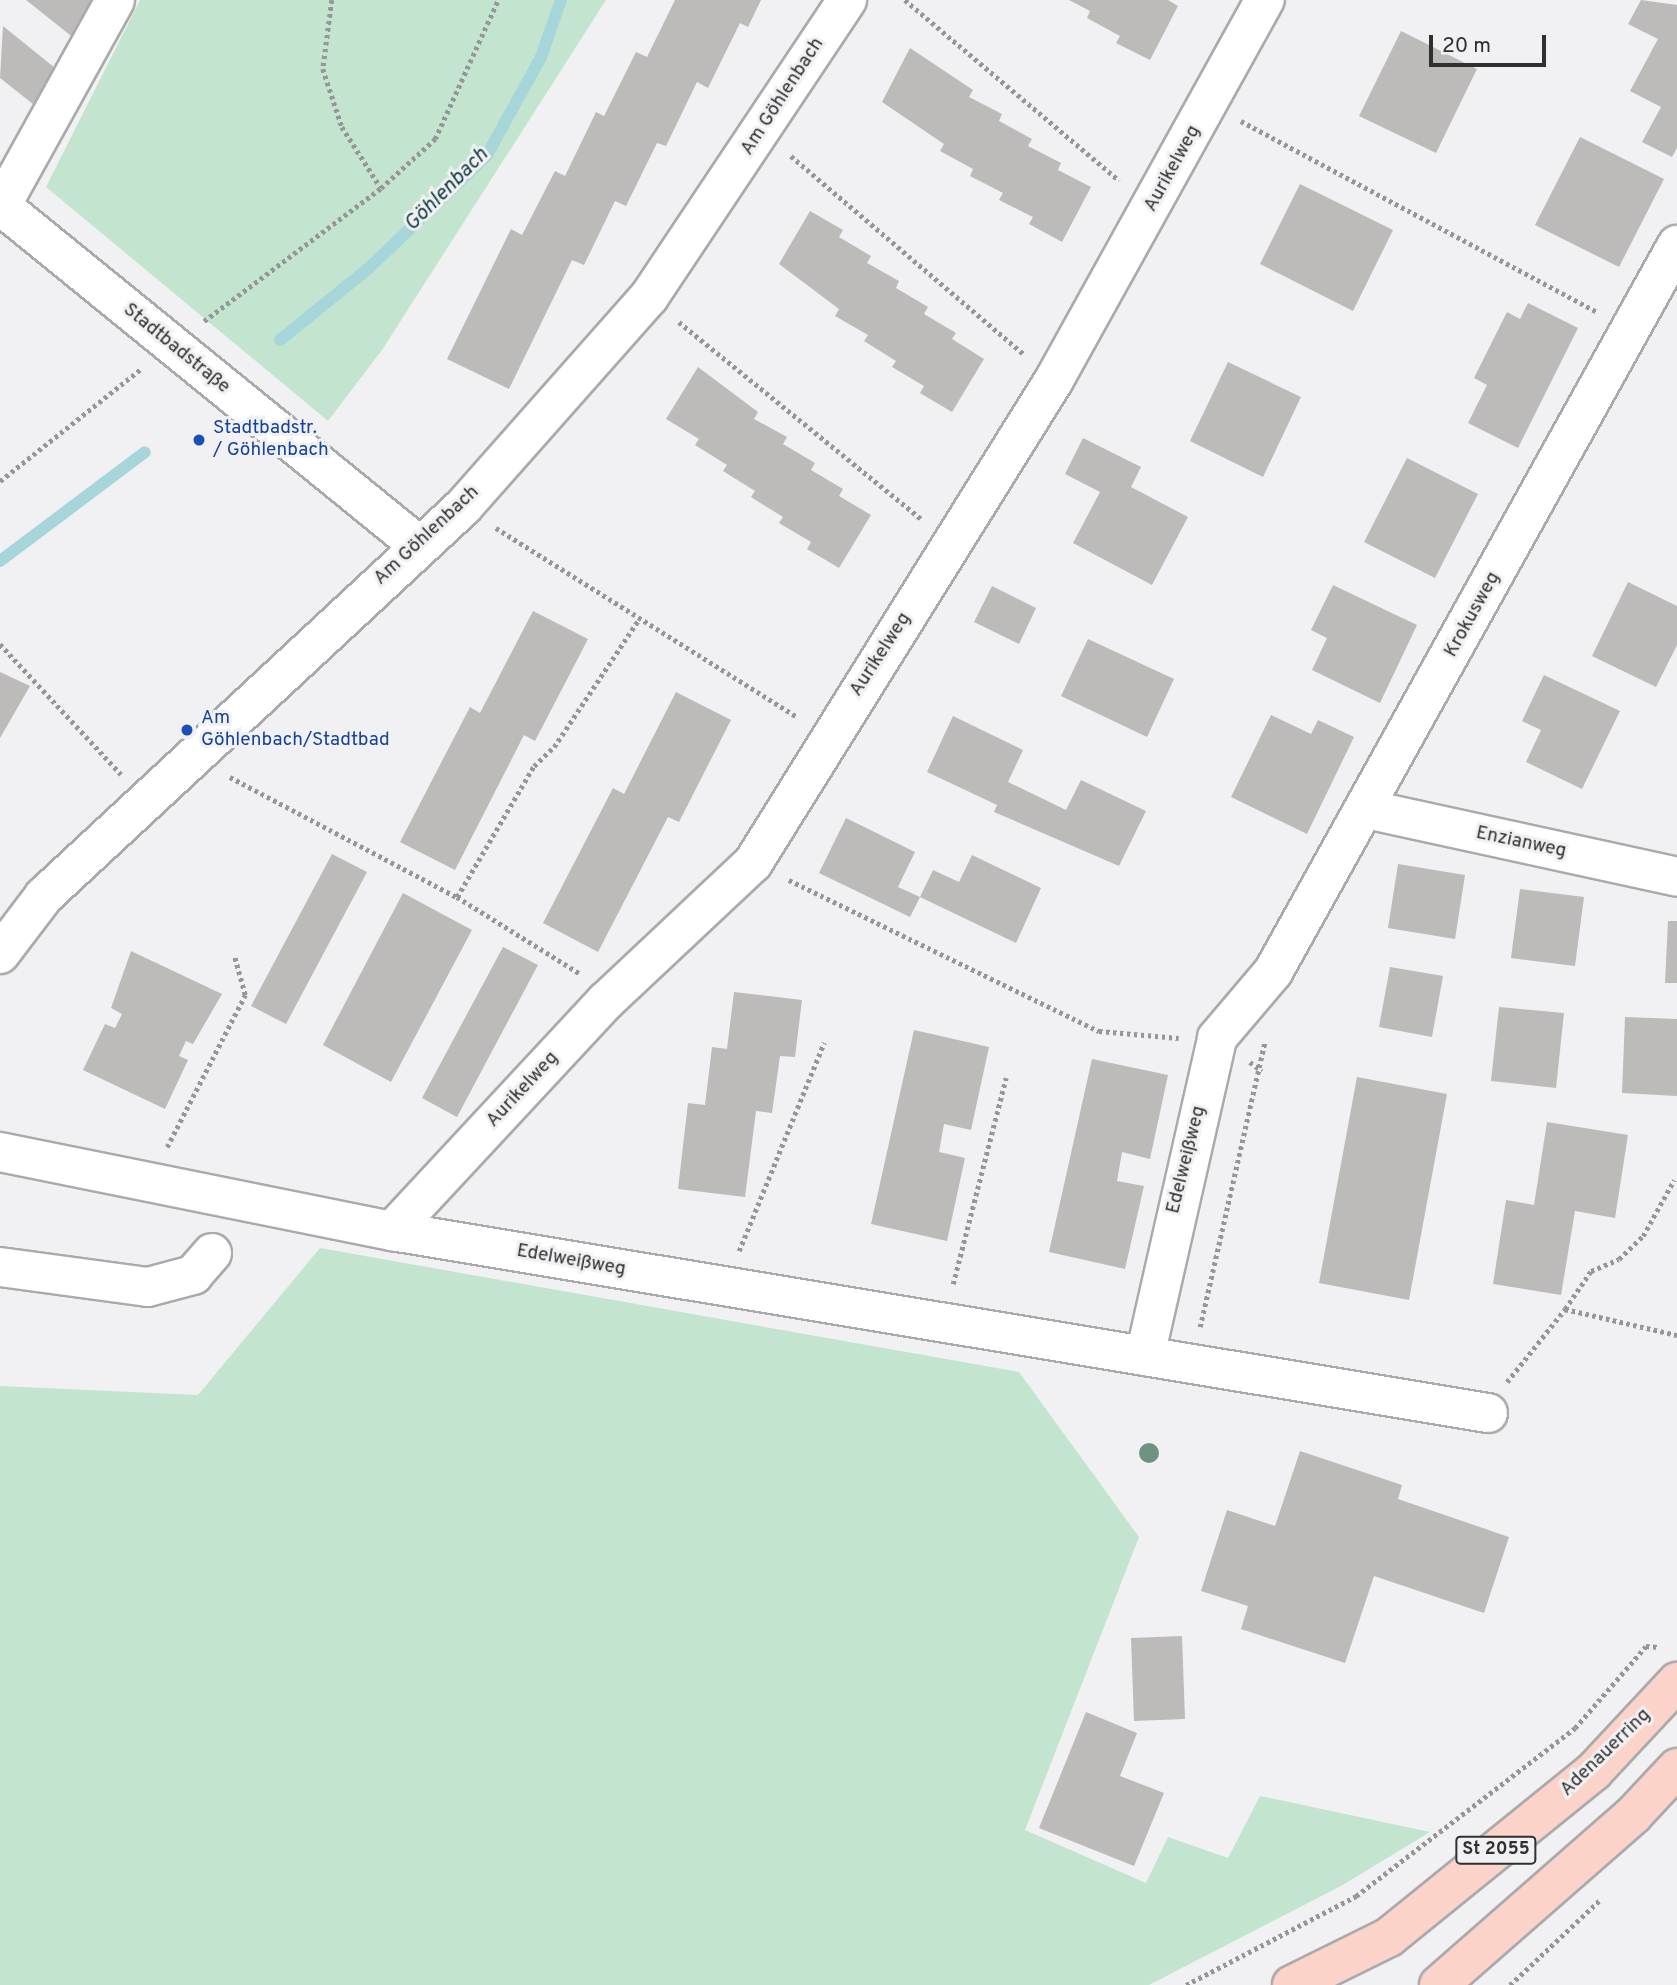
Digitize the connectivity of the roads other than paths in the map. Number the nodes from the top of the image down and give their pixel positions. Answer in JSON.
{"nodes":[{"id":1,"x":115,"y":0,"type":"edge"},
{"id":2,"x":847,"y":0,"type":"edge"},
{"id":3,"x":1265,"y":0,"type":"edge"},
{"id":4,"x":1,"y":205,"type":"edge"},
{"id":5,"x":1677,"y":245,"type":"edge"},
{"id":6,"x":416,"y":544,"type":"junction"},
{"id":7,"x":1366,"y":809,"type":"junction"},
{"id":8,"x":1677,"y":877,"type":"edge"},
{"id":9,"x":0,"y":954,"type":"edge"},
{"id":10,"x":1264,"y":981,"type":"joint"},
{"id":11,"x":0,"y":1152,"type":"edge"},
{"id":12,"x":392,"y":1231,"type":"junction"},
{"id":13,"x":212,"y":1253,"type":"dead end"},
{"id":14,"x":0,"y":1267,"type":"edge"},
{"id":15,"x":1145,"y":1356,"type":"junction"},
{"id":16,"x":1488,"y":1413,"type":"road end"},
{"id":17,"x":1672,"y":1665,"type":"edge"},
{"id":18,"x":1677,"y":1768,"type":"edge"},
{"id":19,"x":1292,"y":1985,"type":"edge"},
{"id":20,"x":1439,"y":1985,"type":"edge"}],
"edges":[{"from":1,"to":4,"type":"street","name":"Stadtbadstraße"},
{"from":2,"to":6,"type":"street","name":"Am Göhlenbach"},
{"from":3,"to":12,"type":"street","name":"Aurikelweg"},
{"from":4,"to":6,"type":"street","name":"Stadtbadstraße"},
{"from":5,"to":7,"type":"street","name":"Krokusweg"},
{"from":6,"to":9,"type":"street","name":"Am Göhlenbach"},
{"from":7,"to":8,"type":"street","name":"Enzianweg"},
{"from":7,"to":10,"type":"street","name":"Krokusweg"},
{"from":10,"to":15,"type":"street","name":"Edelweißweg"},
{"from":11,"to":12,"type":"street","name":"Edelweißweg"},
{"from":12,"to":15,"type":"street","name":"Edelweißweg"},
{"from":13,"to":14,"type":"street"},
{"from":15,"to":16,"type":"street","name":"Edelweißweg"},
{"from":17,"to":19,"type":"main road","name":"Adenauerring","number":"St 2055"},
{"from":18,"to":20,"type":"main road","number":"St 2055"}]}
